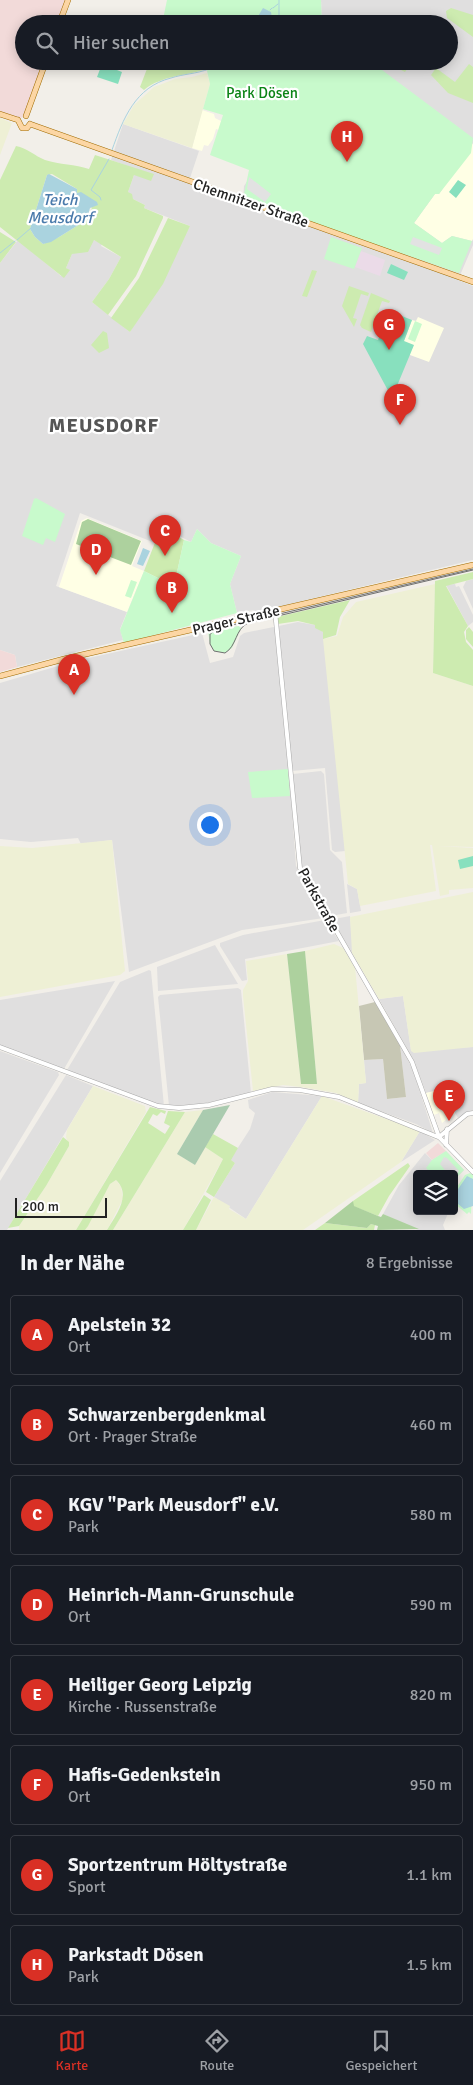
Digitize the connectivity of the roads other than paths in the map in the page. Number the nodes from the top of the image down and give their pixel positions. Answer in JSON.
{"nodes":[{"id":1,"x":68,"y":0,"type":"edge"},
{"id":2,"x":62,"y":15,"type":"edge"},
{"id":3,"x":43,"y":70,"type":"edge"},
{"id":4,"x":0,"y":114,"type":"edge"},
{"id":5,"x":26,"y":116,"type":"junction"},
{"id":6,"x":18,"y":120,"type":"junction"},
{"id":7,"x":30,"y":124,"type":"junction"},
{"id":8,"x":473,"y":282,"type":"edge"},
{"id":9,"x":473,"y":565,"type":"edge"},
{"id":10,"x":274,"y":611,"type":"junction"},
{"id":11,"x":0,"y":676,"type":"edge"},
{"id":12,"x":0,"y":1047,"type":"edge"},
{"id":13,"x":473,"y":1113,"type":"edge"},
{"id":14,"x":447,"y":1129,"type":"junction"},
{"id":15,"x":439,"y":1137,"type":"junction"},
{"id":16,"x":446,"y":1146,"type":"junction"},
{"id":17,"x":473,"y":1172,"type":"edge"}],
"edges":[{"from":1,"to":2,"type":"main road"},
{"from":3,"to":5,"type":"main road"},
{"from":4,"to":6,"type":"main road"},
{"from":5,"to":6,"type":"main road"},
{"from":5,"to":7,"type":"main road"},
{"from":6,"to":7,"type":"main road"},
{"from":7,"to":8,"type":"main road","name":"Chemnitzer Straße"},
{"from":9,"to":10,"type":"main road","name":"Prager Straße"},
{"from":10,"to":11,"type":"main road","name":"Prager Straße"},
{"from":10,"to":15,"type":"street","name":"Parkstraße"},
{"from":12,"to":15,"type":"street"},
{"from":13,"to":14,"type":"street"},
{"from":14,"to":15,"type":"street"},
{"from":14,"to":16,"type":"street"},
{"from":15,"to":16,"type":"street"},
{"from":16,"to":17,"type":"street"}]}
